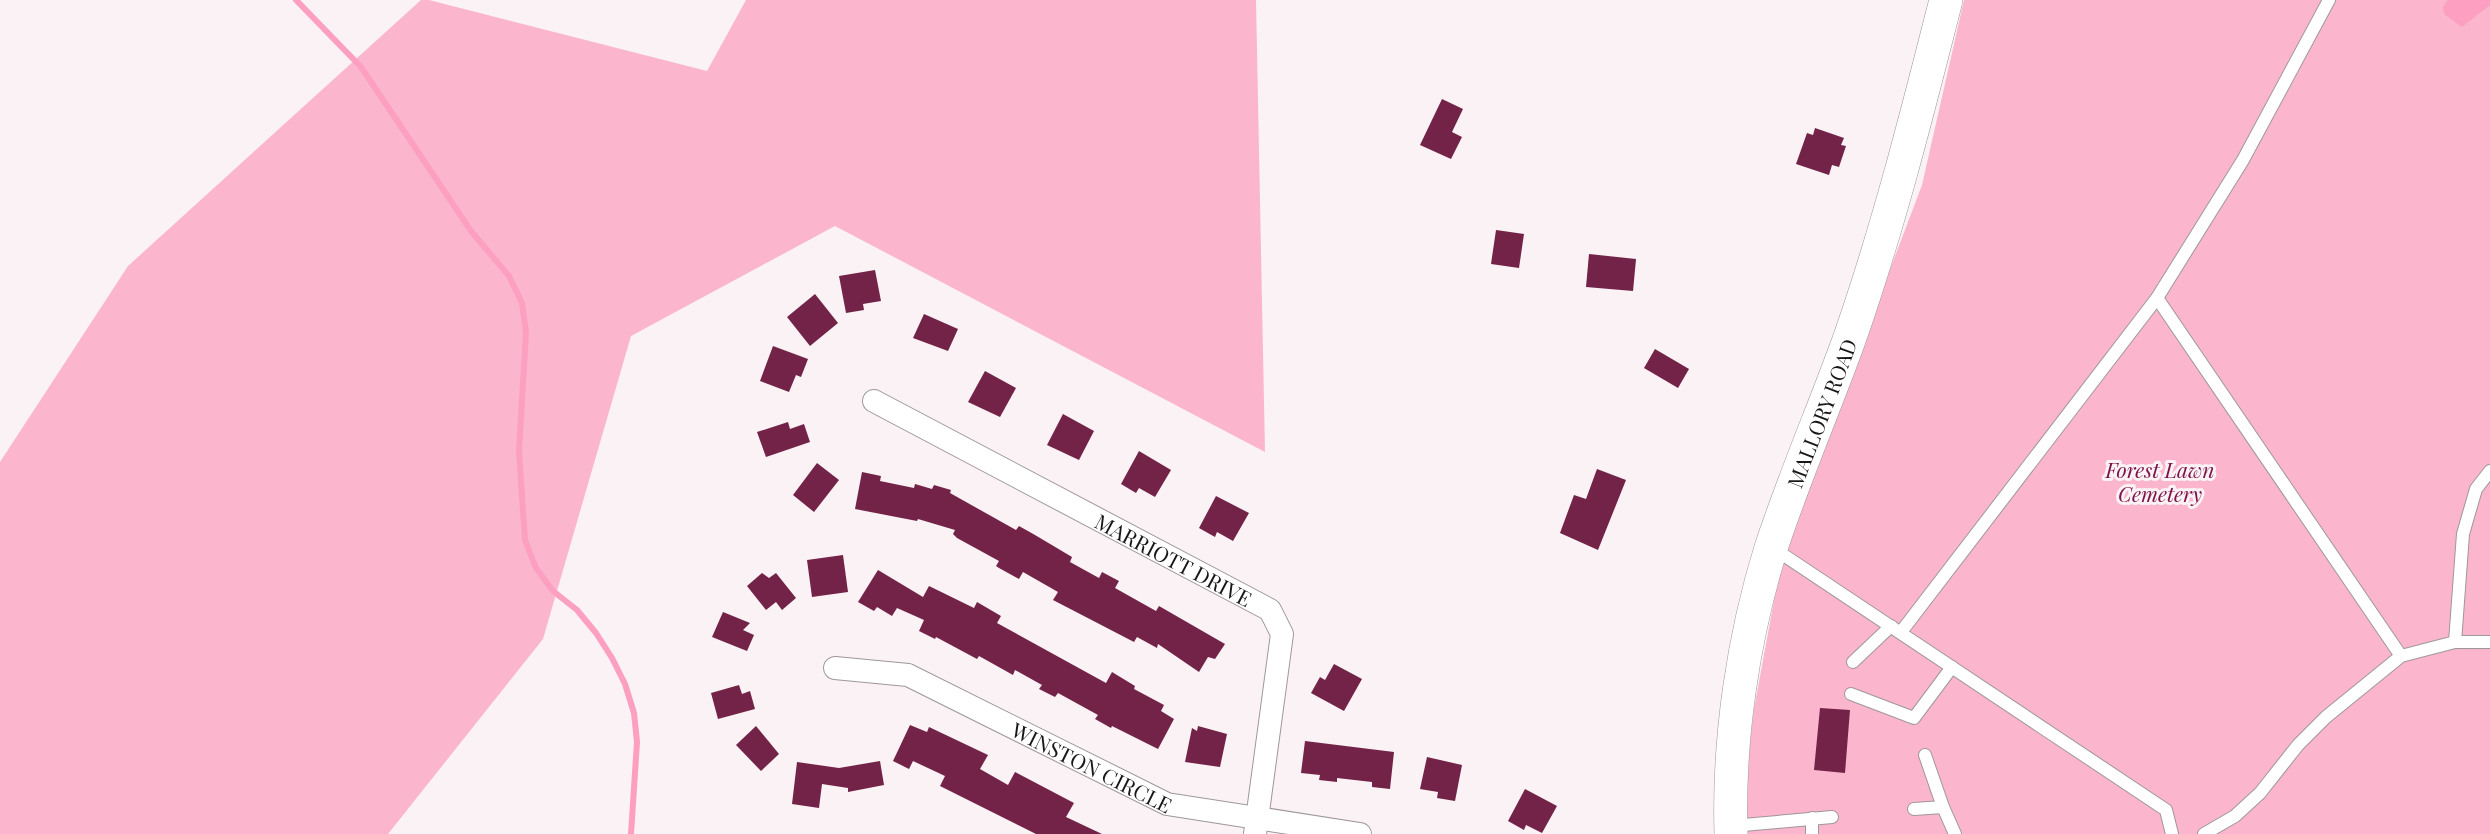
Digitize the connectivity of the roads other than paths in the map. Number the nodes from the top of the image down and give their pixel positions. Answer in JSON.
{"nodes":[{"id":1,"x":1946,"y":0,"type":"edge"},
{"id":2,"x":2329,"y":0,"type":"edge"},
{"id":3,"x":2157,"y":298,"type":"junction"},
{"id":4,"x":874,"y":401,"type":"dead end"},
{"id":5,"x":2490,"y":471,"type":"edge"},
{"id":6,"x":1772,"y":548,"type":"junction"},
{"id":7,"x":1896,"y":629,"type":"junction"},
{"id":8,"x":2455,"y":642,"type":"junction"},
{"id":9,"x":2490,"y":642,"type":"edge"},
{"id":10,"x":2401,"y":656,"type":"junction"},
{"id":11,"x":1853,"y":662,"type":"dead end"},
{"id":12,"x":1952,"y":667,"type":"junction"},
{"id":13,"x":835,"y":668,"type":"dead end"},
{"id":14,"x":1851,"y":694,"type":"dead end"},
{"id":15,"x":1925,"y":755,"type":"dead end"},
{"id":16,"x":1942,"y":807,"type":"junction"},
{"id":17,"x":1914,"y":809,"type":"dead end"},
{"id":18,"x":1832,"y":817,"type":"dead end"},
{"id":19,"x":1812,"y":818,"type":"junction"},
{"id":20,"x":1256,"y":826,"type":"edge"},
{"id":21,"x":1731,"y":830,"type":"edge"},
{"id":22,"x":1360,"y":834,"type":"edge"},
{"id":23,"x":1812,"y":834,"type":"edge"},
{"id":24,"x":1955,"y":834,"type":"edge"},
{"id":25,"x":2172,"y":834,"type":"edge"},
{"id":26,"x":2204,"y":834,"type":"edge"}],
"edges":[{"from":1,"to":6,"type":"street","name":"MALLORY ROAD"},
{"from":2,"to":3,"type":"lane"},
{"from":3,"to":7,"type":"lane"},
{"from":3,"to":10,"type":"lane"},
{"from":4,"to":20,"type":"street","name":"MARRIOTT DRIVE"},
{"from":5,"to":8,"type":"lane"},
{"from":6,"to":7,"type":"lane"},
{"from":6,"to":21,"type":"street","name":"MALLORY ROAD"},
{"from":7,"to":11,"type":"lane"},
{"from":7,"to":12,"type":"lane"},
{"from":8,"to":9,"type":"lane"},
{"from":8,"to":10,"type":"lane"},
{"from":10,"to":26,"type":"lane"},
{"from":12,"to":14,"type":"lane"},
{"from":12,"to":25,"type":"lane"},
{"from":13,"to":20,"type":"street","name":"WINSTON CIRCLE"},
{"from":15,"to":16,"type":"lane"},
{"from":16,"to":17,"type":"lane"},
{"from":16,"to":24,"type":"lane"},
{"from":18,"to":19,"type":"lane"},
{"from":19,"to":21,"type":"lane"},
{"from":19,"to":23,"type":"lane"},
{"from":20,"to":22,"type":"street","name":"WINSTON CIRCLE"}]}
